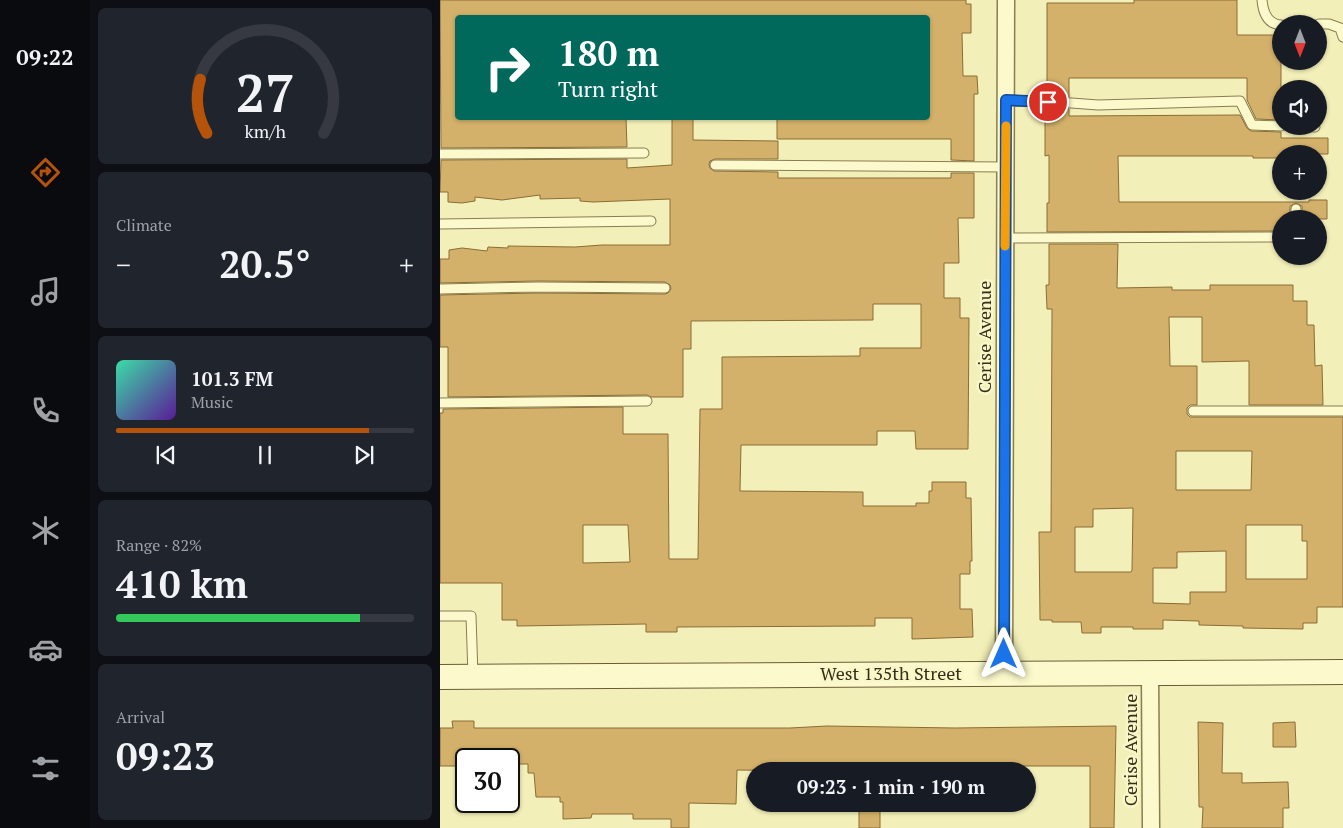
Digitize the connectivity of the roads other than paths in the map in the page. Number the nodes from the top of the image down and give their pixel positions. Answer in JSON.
{"nodes":[{"id":1,"x":1006,"y":0,"type":"edge"},
{"id":2,"x":1262,"y":0,"type":"edge"},
{"id":3,"x":1272,"y":22,"type":"edge"},
{"id":4,"x":1328,"y":24,"type":"edge"},
{"id":5,"x":1343,"y":37,"type":"edge"},
{"id":6,"x":1006,"y":100,"type":"junction"},
{"id":7,"x":1048,"y":102,"type":"dead end"},
{"id":8,"x":1058,"y":102,"type":"dead end"},
{"id":9,"x":1272,"y":126,"type":"edge"},
{"id":10,"x":644,"y":153,"type":"dead end"},
{"id":11,"x":440,"y":154,"type":"edge"},
{"id":12,"x":715,"y":165,"type":"dead end"},
{"id":13,"x":1005,"y":168,"type":"junction"},
{"id":14,"x":651,"y":221,"type":"dead end"},
{"id":15,"x":440,"y":224,"type":"edge"},
{"id":16,"x":1272,"y":237,"type":"edge"},
{"id":17,"x":1005,"y":238,"type":"junction"},
{"id":18,"x":665,"y":288,"type":"dead end"},
{"id":19,"x":440,"y":289,"type":"edge"},
{"id":20,"x":647,"y":401,"type":"dead end"},
{"id":21,"x":440,"y":403,"type":"edge"},
{"id":22,"x":1193,"y":411,"type":"dead end"},
{"id":23,"x":1343,"y":411,"type":"edge"},
{"id":24,"x":440,"y":616,"type":"edge"},
{"id":25,"x":1150,"y":672,"type":"junction"},
{"id":26,"x":1343,"y":672,"type":"edge"},
{"id":27,"x":1004,"y":673,"type":"junction"},
{"id":28,"x":440,"y":677,"type":"edge"},
{"id":29,"x":474,"y":677,"type":"junction"},
{"id":30,"x":1151,"y":828,"type":"edge"}],
"edges":[{"from":1,"to":6,"type":"street","name":"Cerise Avenue"},
{"from":2,"to":3,"type":"lane"},
{"from":4,"to":5,"type":"lane"},
{"from":6,"to":7,"type":"lane"},
{"from":6,"to":13,"type":"street","name":"Cerise Avenue"},
{"from":8,"to":9,"type":"lane"},
{"from":10,"to":11,"type":"lane"},
{"from":12,"to":13,"type":"lane"},
{"from":13,"to":17,"type":"street","name":"Cerise Avenue"},
{"from":14,"to":15,"type":"lane"},
{"from":16,"to":17,"type":"lane"},
{"from":17,"to":27,"type":"street","name":"Cerise Avenue"},
{"from":18,"to":19,"type":"lane"},
{"from":20,"to":21,"type":"lane"},
{"from":22,"to":23,"type":"lane"},
{"from":24,"to":29,"type":"lane"},
{"from":25,"to":26,"type":"street","name":"West 135th Street"},
{"from":25,"to":27,"type":"street","name":"West 135th Street"},
{"from":25,"to":30,"type":"street","name":"Cerise Avenue"},
{"from":27,"to":29,"type":"street","name":"West 135th Street"},
{"from":28,"to":29,"type":"street","name":"West 135th Street"}]}
